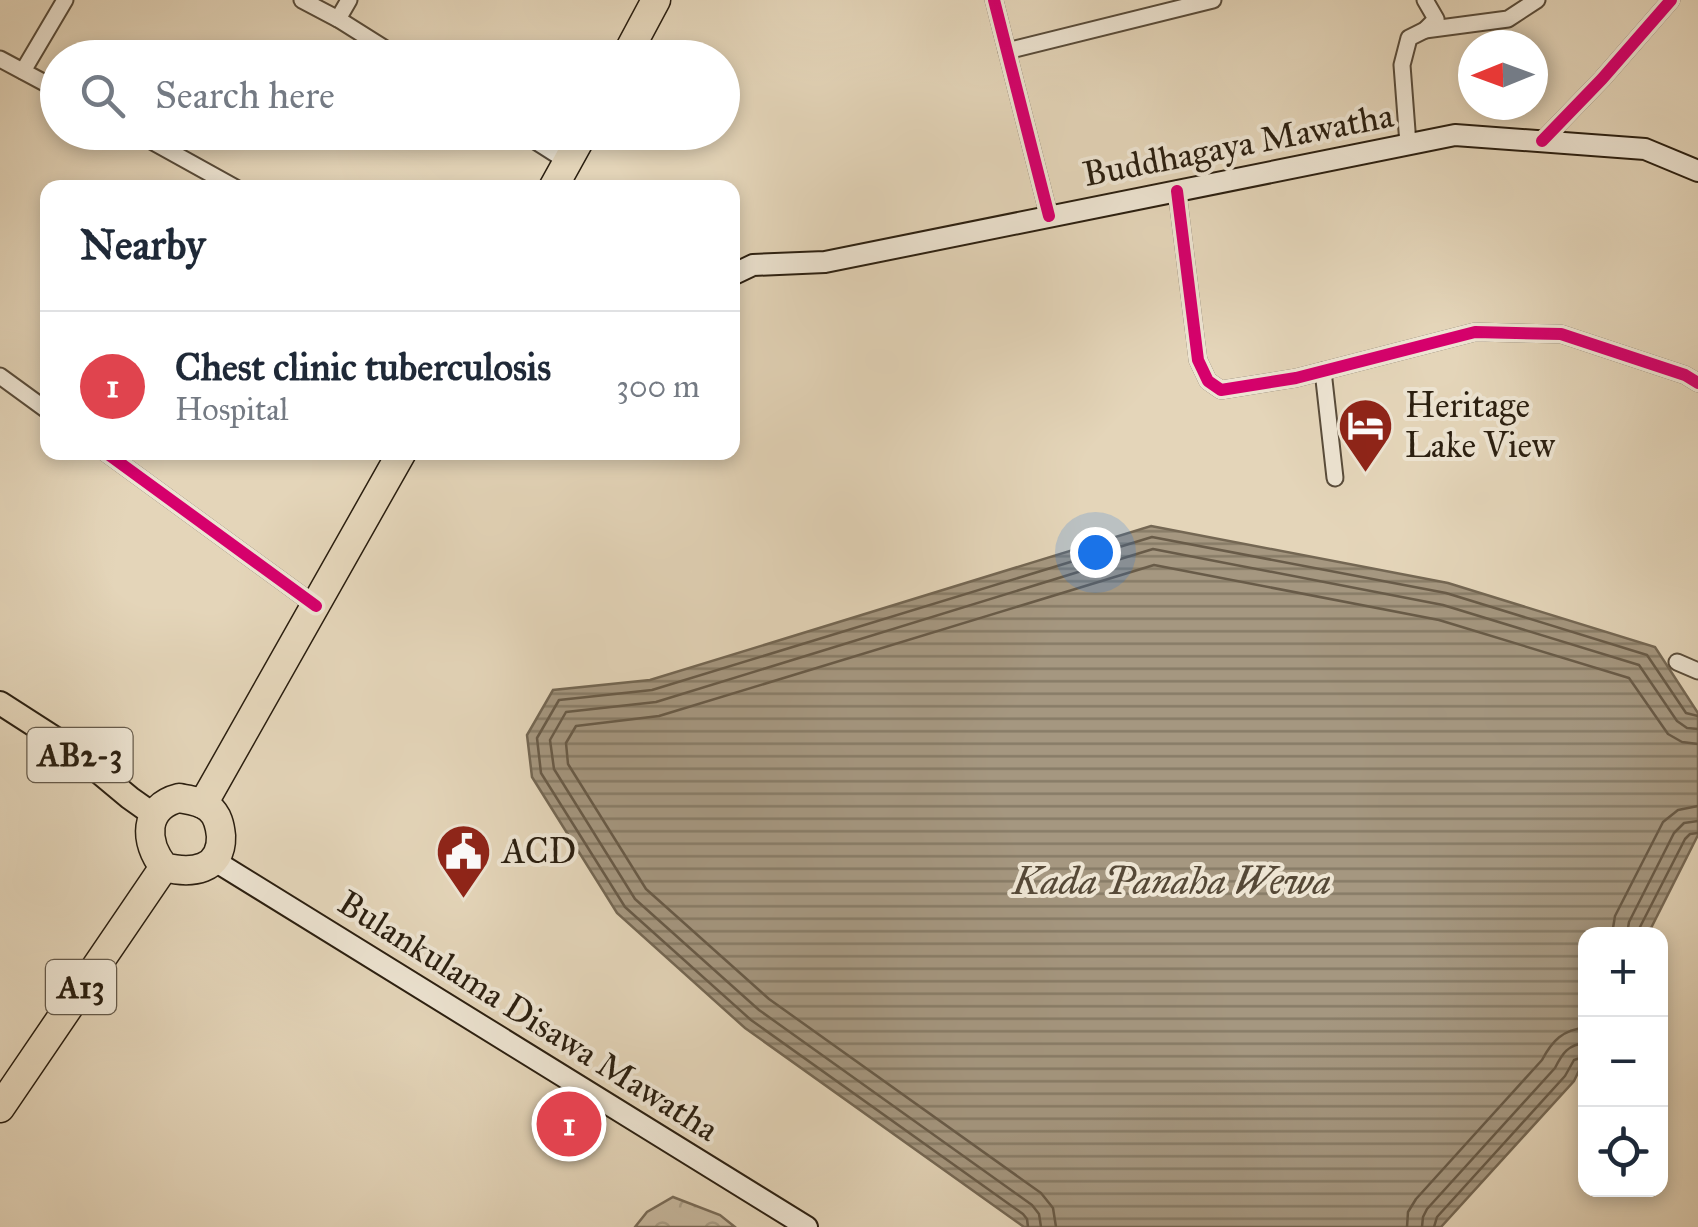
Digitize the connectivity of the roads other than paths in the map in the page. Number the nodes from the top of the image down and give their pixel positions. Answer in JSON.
{"nodes":[{"id":1,"x":65,"y":0,"type":"edge"},
{"id":2,"x":302,"y":0,"type":"edge"},
{"id":3,"x":348,"y":0,"type":"edge"},
{"id":4,"x":656,"y":0,"type":"edge"},
{"id":5,"x":994,"y":0,"type":"edge"},
{"id":6,"x":1213,"y":0,"type":"edge"},
{"id":7,"x":1425,"y":0,"type":"edge"},
{"id":8,"x":1537,"y":0,"type":"edge"},
{"id":9,"x":1671,"y":0,"type":"edge"},
{"id":10,"x":338,"y":19,"type":"junction"},
{"id":11,"x":1424,"y":30,"type":"junction"},
{"id":12,"x":42,"y":40,"type":"edge"},
{"id":13,"x":371,"y":40,"type":"edge"},
{"id":14,"x":635,"y":40,"type":"edge"},
{"id":15,"x":40,"y":43,"type":"edge"},
{"id":16,"x":1007,"y":51,"type":"junction"},
{"id":17,"x":0,"y":59,"type":"edge"},
{"id":18,"x":23,"y":72,"type":"junction"},
{"id":19,"x":40,"y":81,"type":"edge"},
{"id":20,"x":1542,"y":141,"type":"junction"},
{"id":21,"x":1408,"y":144,"type":"junction"},
{"id":22,"x":167,"y":150,"type":"edge"},
{"id":23,"x":549,"y":150,"type":"edge"},
{"id":24,"x":574,"y":150,"type":"edge"},
{"id":25,"x":568,"y":162,"type":"junction"},
{"id":26,"x":1698,"y":171,"type":"edge"},
{"id":27,"x":222,"y":180,"type":"edge"},
{"id":28,"x":558,"y":180,"type":"edge"},
{"id":29,"x":1176,"y":191,"type":"junction"},
{"id":30,"x":1049,"y":216,"type":"junction"},
{"id":31,"x":740,"y":270,"type":"edge"},
{"id":32,"x":1322,"y":371,"type":"junction"},
{"id":33,"x":0,"y":376,"type":"edge"},
{"id":34,"x":1698,"y":382,"type":"edge"},
{"id":35,"x":40,"y":404,"type":"edge"},
{"id":36,"x":116,"y":460,"type":"edge"},
{"id":37,"x":398,"y":460,"type":"edge"},
{"id":38,"x":1335,"y":478,"type":"dead end"},
{"id":39,"x":316,"y":606,"type":"junction"},
{"id":40,"x":1676,"y":662,"type":"dead end"},
{"id":41,"x":1698,"y":671,"type":"edge"},
{"id":42,"x":0,"y":702,"type":"edge"},
{"id":43,"x":202,"y":804,"type":"junction"},
{"id":44,"x":154,"y":815,"type":"junction"},
{"id":45,"x":216,"y":860,"type":"junction"},
{"id":46,"x":164,"y":867,"type":"junction"},
{"id":47,"x":0,"y":1108,"type":"edge"},
{"id":48,"x":807,"y":1227,"type":"edge"}],
"edges":[{"from":1,"to":12,"type":"street"},
{"from":2,"to":10,"type":"street"},
{"from":3,"to":10,"type":"street"},
{"from":4,"to":14,"type":"highway"},
{"from":5,"to":16,"type":"street"},
{"from":6,"to":16,"type":"street"},
{"from":7,"to":11,"type":"street"},
{"from":8,"to":11,"type":"street"},
{"from":9,"to":20,"type":"street"},
{"from":10,"to":13,"type":"street"},
{"from":11,"to":21,"type":"street"},
{"from":15,"to":18,"type":"street"},
{"from":16,"to":30,"type":"street"},
{"from":17,"to":18,"type":"street"},
{"from":18,"to":19,"type":"street"},
{"from":20,"to":21,"type":"main road","name":"Buddhagaya Mawatha"},
{"from":20,"to":26,"type":"main road","name":"Buddhagaya Mawatha"},
{"from":21,"to":29,"type":"main road","name":"Buddhagaya Mawatha"},
{"from":22,"to":27,"type":"street"},
{"from":23,"to":25,"type":"street"},
{"from":24,"to":25,"type":"highway"},
{"from":25,"to":28,"type":"highway"},
{"from":29,"to":30,"type":"main road","name":"Buddhagaya Mawatha"},
{"from":29,"to":32,"type":"street"},
{"from":30,"to":31,"type":"main road","name":"Buddhagaya Mawatha"},
{"from":32,"to":34,"type":"street"},
{"from":32,"to":38,"type":"street"},
{"from":33,"to":35,"type":"street"},
{"from":36,"to":39,"type":"street"},
{"from":37,"to":39,"type":"highway"},
{"from":39,"to":43,"type":"highway"},
{"from":40,"to":41,"type":"street"},
{"from":42,"to":44,"type":"main road","number":"AB2-3"},
{"from":43,"to":44,"type":"highway"},
{"from":43,"to":45,"type":"highway"},
{"from":44,"to":46,"type":"highway"},
{"from":45,"to":46,"type":"highway"},
{"from":45,"to":48,"type":"main road","name":"Bulankulama Disawa Mawatha"},
{"from":46,"to":47,"type":"highway","number":"A13"}]}
